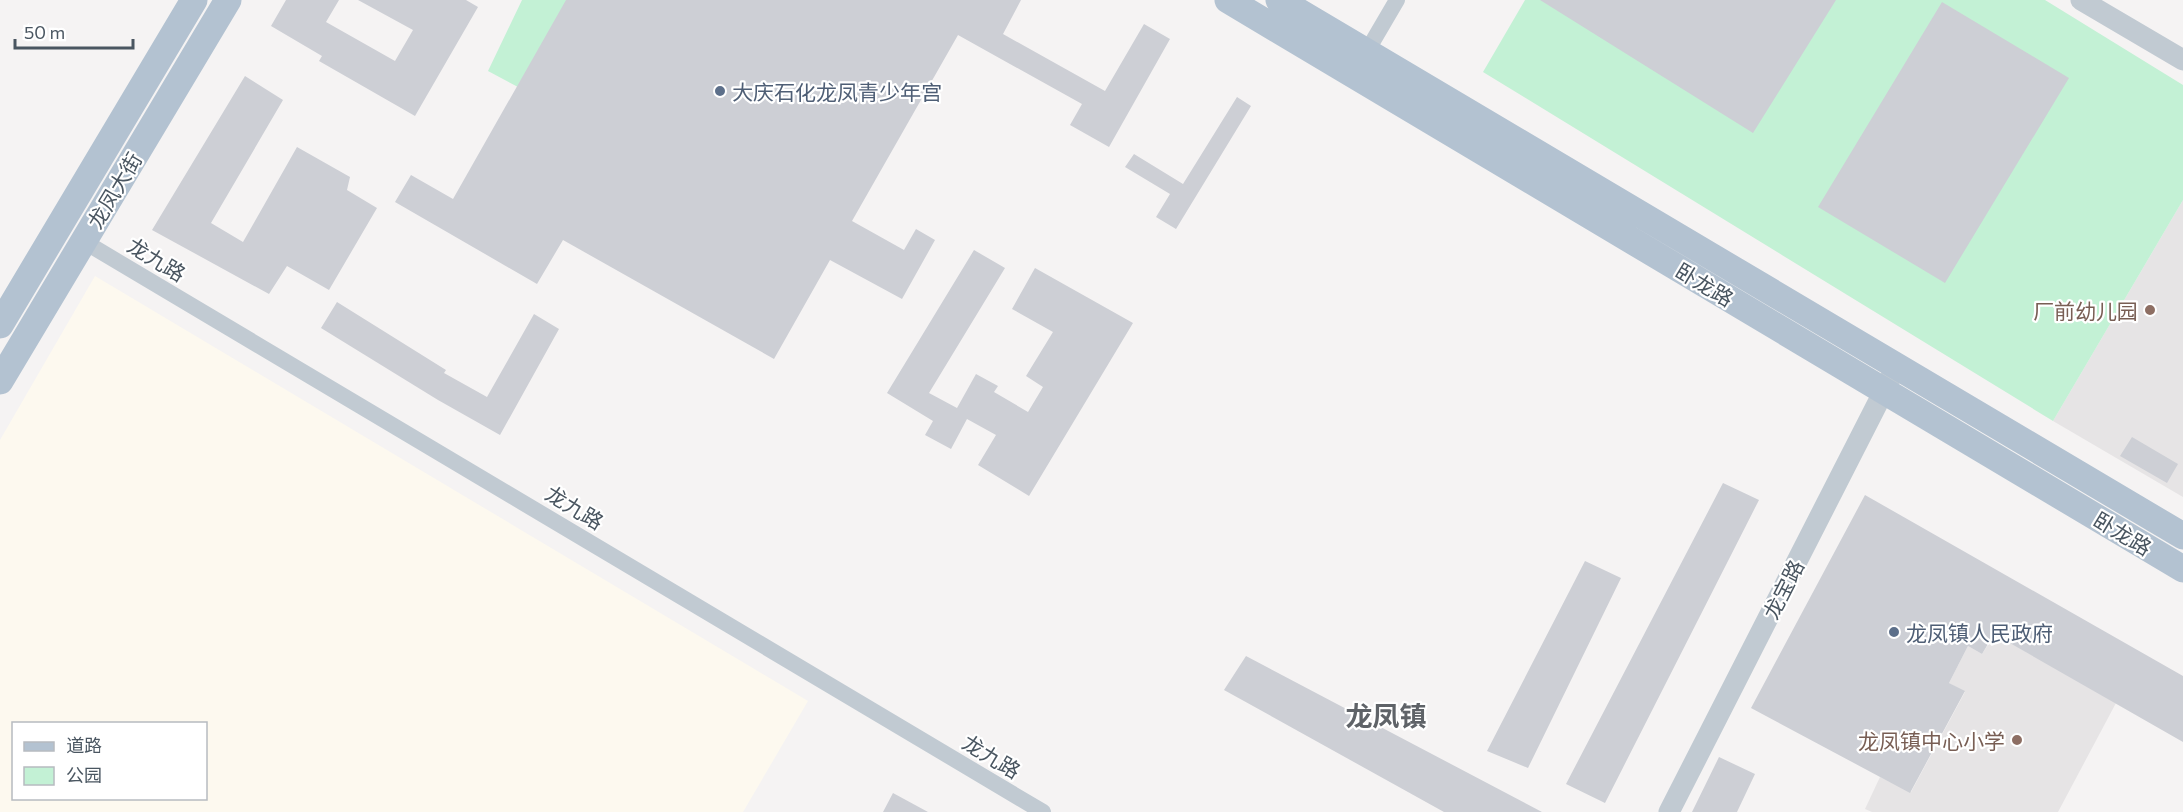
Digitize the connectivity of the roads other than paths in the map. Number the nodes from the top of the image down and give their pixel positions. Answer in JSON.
{"nodes":[{"id":1,"x":194,"y":0,"type":"edge"},
{"id":2,"x":228,"y":0,"type":"edge"},
{"id":3,"x":1228,"y":0,"type":"edge"},
{"id":4,"x":1279,"y":0,"type":"edge"},
{"id":5,"x":1397,"y":0,"type":"edge"},
{"id":6,"x":2081,"y":0,"type":"edge"},
{"id":7,"x":2183,"y":60,"type":"edge"},
{"id":8,"x":1360,"y":64,"type":"junction"},
{"id":9,"x":83,"y":241,"type":"junction"},
{"id":10,"x":0,"y":325,"type":"edge"},
{"id":11,"x":1897,"y":366,"type":"junction"},
{"id":12,"x":0,"y":381,"type":"edge"},
{"id":13,"x":1885,"y":391,"type":"junction"},
{"id":14,"x":2183,"y":536,"type":"edge"},
{"id":15,"x":2183,"y":569,"type":"edge"},
{"id":16,"x":1043,"y":812,"type":"edge"},
{"id":17,"x":1669,"y":812,"type":"edge"}],
"edges":[{"from":1,"to":10,"type":"main road","name":"龙凤大街"},
{"from":2,"to":9,"type":"main road","name":"龙凤大街"},
{"from":3,"to":8,"type":"main road","name":"卧龙路"},
{"from":4,"to":8,"type":"main road","name":"卧龙路"},
{"from":5,"to":8,"type":"street"},
{"from":6,"to":7,"type":"street"},
{"from":8,"to":11,"type":"main road","name":"卧龙路"},
{"from":8,"to":13,"type":"main road","name":"卧龙路"},
{"from":9,"to":12,"type":"main road","name":"龙凤大街"},
{"from":9,"to":16,"type":"street","name":"龙九路"},
{"from":11,"to":13,"type":"street","name":"龙宝路"},
{"from":11,"to":14,"type":"main road","name":"卧龙路"},
{"from":13,"to":15,"type":"main road","name":"卧龙路"},
{"from":13,"to":17,"type":"street","name":"龙宝路"}]}
